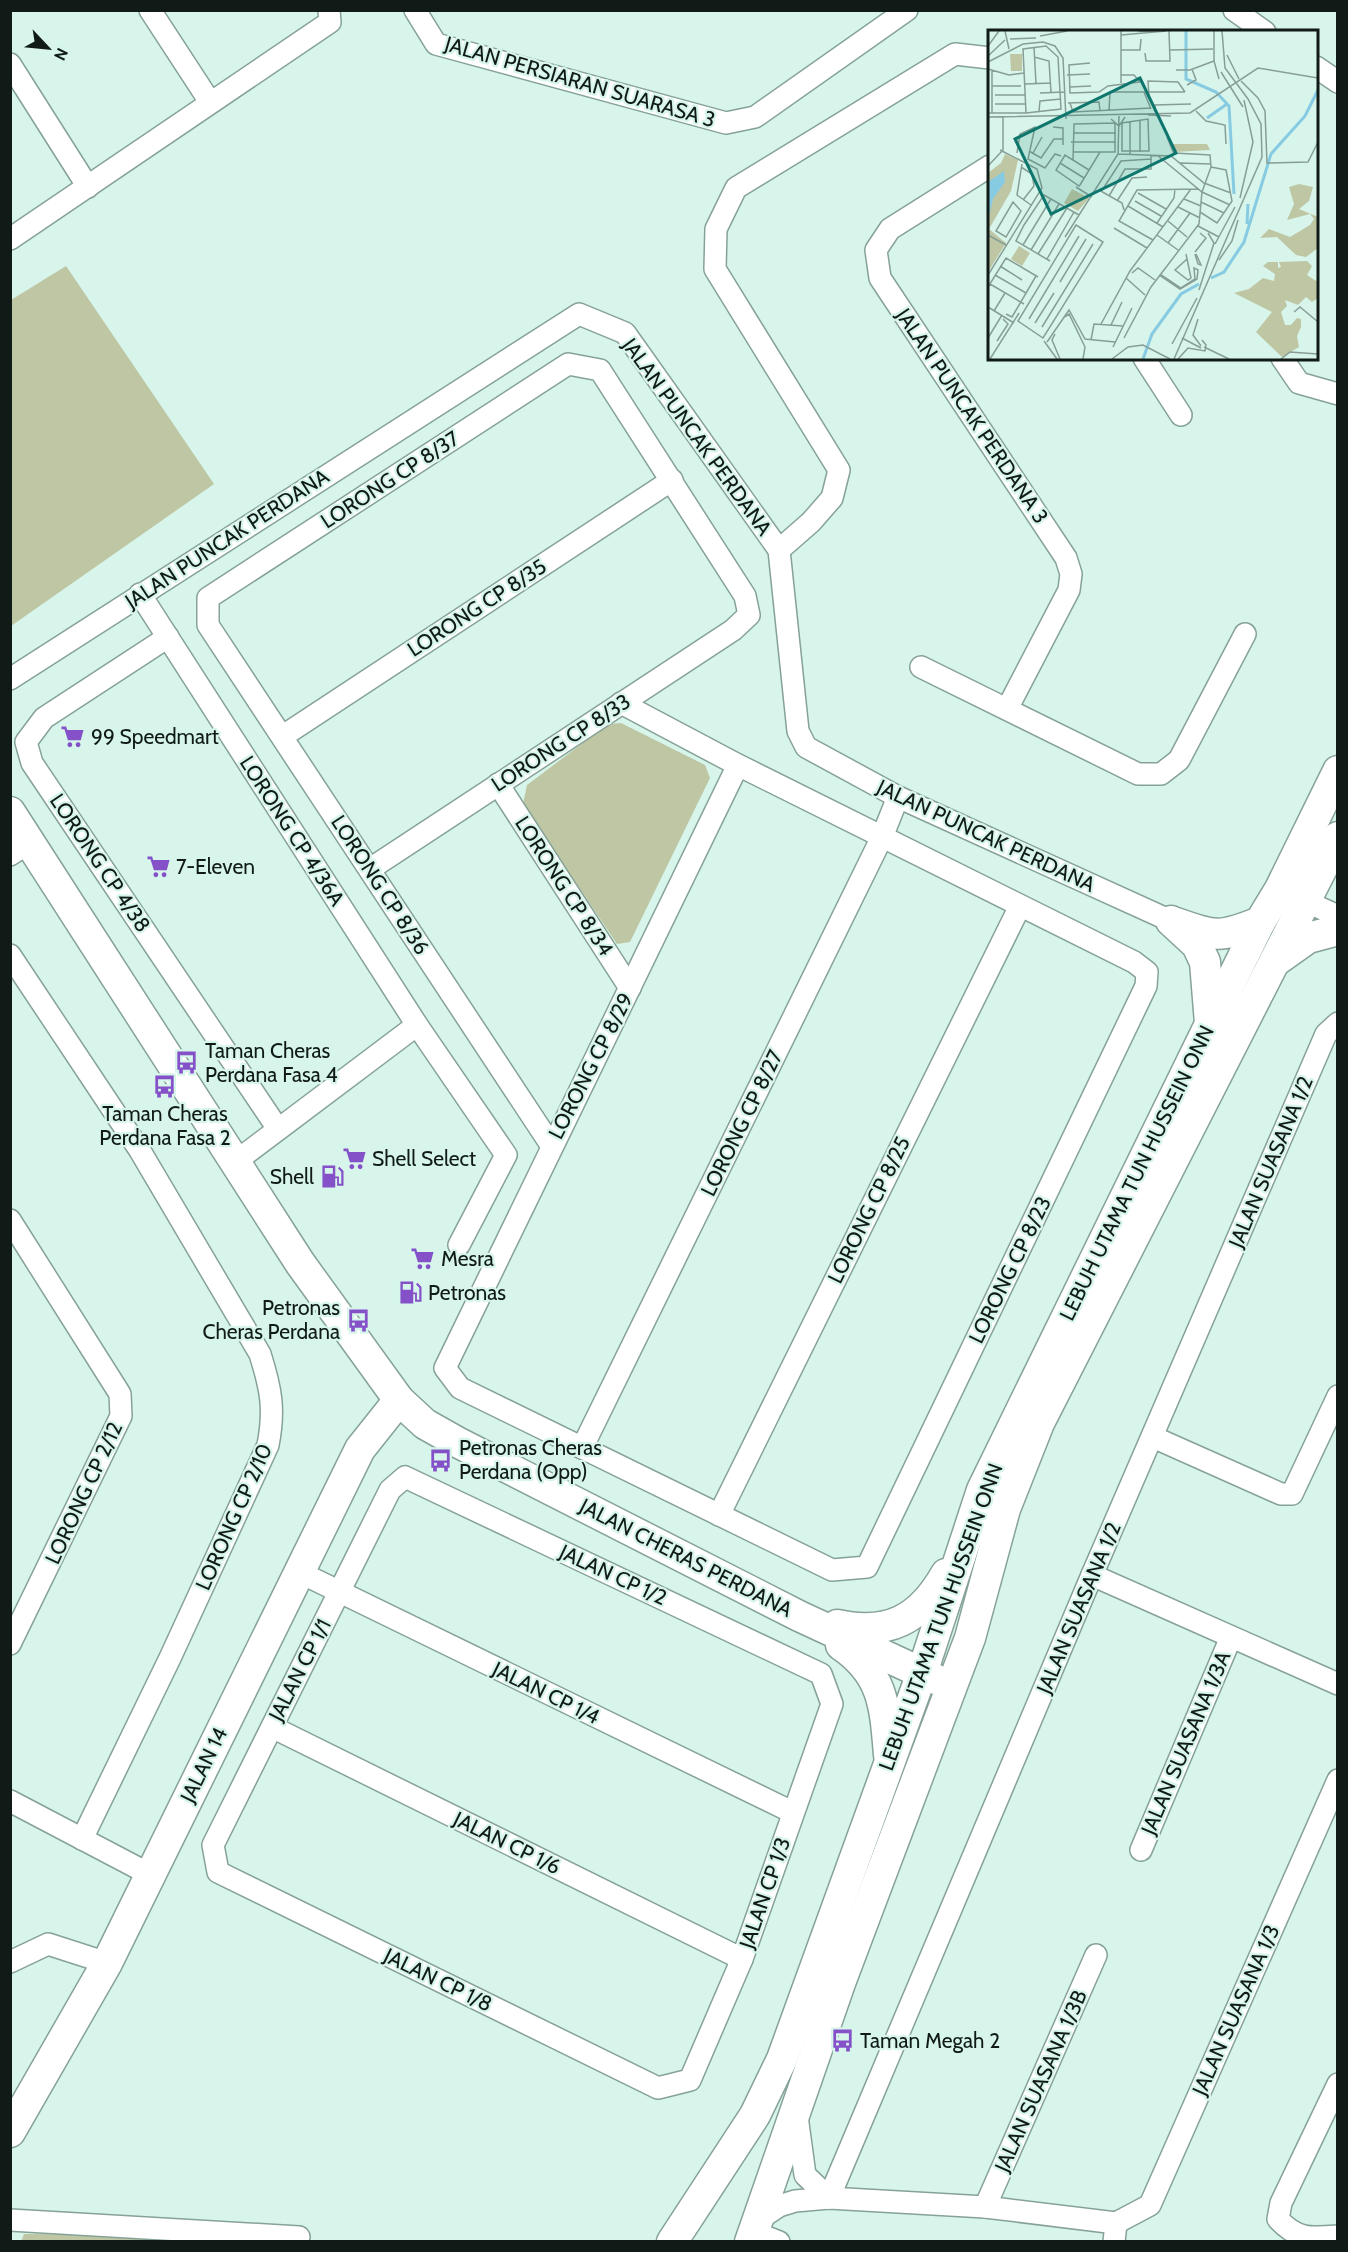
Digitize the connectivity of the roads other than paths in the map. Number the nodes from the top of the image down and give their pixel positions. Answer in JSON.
{"nodes":[{"id":1,"x":150,"y":10,"type":"edge"},
{"id":2,"x":415,"y":10,"type":"edge"},
{"id":3,"x":908,"y":10,"type":"edge"},
{"id":4,"x":1234,"y":10,"type":"edge"},
{"id":5,"x":330,"y":16,"type":"edge"},
{"id":6,"x":1262,"y":30,"type":"edge"},
{"id":7,"x":988,"y":58,"type":"edge"},
{"id":8,"x":10,"y":64,"type":"edge"},
{"id":9,"x":1318,"y":68,"type":"edge"},
{"id":10,"x":1338,"y":82,"type":"edge"},
{"id":11,"x":210,"y":102,"type":"junction"},
{"id":12,"x":988,"y":167,"type":"edge"},
{"id":13,"x":88,"y":187,"type":"junction"},
{"id":14,"x":10,"y":239,"type":"edge"},
{"id":15,"x":1145,"y":360,"type":"edge"},
{"id":16,"x":1283,"y":360,"type":"edge"},
{"id":17,"x":1338,"y":394,"type":"edge"},
{"id":18,"x":1181,"y":415,"type":"dead end"},
{"id":19,"x":672,"y":480,"type":"junction"},
{"id":20,"x":779,"y":550,"type":"junction"},
{"id":21,"x":140,"y":594,"type":"junction"},
{"id":22,"x":208,"y":626,"type":"joint"},
{"id":23,"x":1245,"y":634,"type":"dead end"},
{"id":24,"x":168,"y":637,"type":"junction"},
{"id":25,"x":921,"y":667,"type":"dead end"},
{"id":26,"x":10,"y":679,"type":"edge"},
{"id":27,"x":621,"y":703,"type":"junction"},
{"id":28,"x":1007,"y":709,"type":"junction"},
{"id":29,"x":283,"y":736,"type":"junction"},
{"id":30,"x":738,"y":765,"type":"junction"},
{"id":31,"x":1338,"y":771,"type":"edge"},
{"id":32,"x":498,"y":784,"type":"junction"},
{"id":33,"x":898,"y":797,"type":"junction"},
{"id":34,"x":10,"y":812,"type":"edge"},
{"id":35,"x":882,"y":837,"type":"junction"},
{"id":36,"x":1338,"y":837,"type":"edge"},
{"id":37,"x":1338,"y":848,"type":"edge"},
{"id":38,"x":20,"y":849,"type":"edge"},
{"id":39,"x":370,"y":869,"type":"junction"},
{"id":40,"x":1338,"y":877,"type":"edge"},
{"id":41,"x":1292,"y":895,"type":"junction"},
{"id":42,"x":1020,"y":906,"type":"junction"},
{"id":43,"x":1338,"y":916,"type":"edge"},
{"id":44,"x":1171,"y":921,"type":"junction"},
{"id":45,"x":1260,"y":922,"type":"junction"},
{"id":46,"x":1338,"y":930,"type":"edge"},
{"id":47,"x":10,"y":955,"type":"edge"},
{"id":48,"x":1271,"y":966,"type":"junction"},
{"id":49,"x":630,"y":988,"type":"junction"},
{"id":50,"x":1210,"y":1023,"type":"junction"},
{"id":51,"x":1338,"y":1023,"type":"edge"},
{"id":52,"x":417,"y":1025,"type":"junction"},
{"id":53,"x":278,"y":1129,"type":"junction"},
{"id":54,"x":551,"y":1145,"type":"junction"},
{"id":55,"x":235,"y":1161,"type":"junction"},
{"id":56,"x":10,"y":1220,"type":"edge"},
{"id":57,"x":459,"y":1245,"type":"dead end"},
{"id":58,"x":1338,"y":1396,"type":"edge"},
{"id":59,"x":399,"y":1400,"type":"junction"},
{"id":60,"x":1153,"y":1437,"type":"junction"},
{"id":61,"x":582,"y":1448,"type":"junction"},
{"id":62,"x":405,"y":1477,"type":"joint"},
{"id":63,"x":718,"y":1515,"type":"junction"},
{"id":64,"x":963,"y":1544,"type":"junction"},
{"id":65,"x":299,"y":1572,"type":"junction"},
{"id":66,"x":1092,"y":1575,"type":"junction"},
{"id":67,"x":982,"y":1589,"type":"junction"},
{"id":68,"x":339,"y":1592,"type":"junction"},
{"id":69,"x":799,"y":1616,"type":"junction"},
{"id":70,"x":1231,"y":1637,"type":"junction"},
{"id":71,"x":10,"y":1644,"type":"edge"},
{"id":72,"x":821,"y":1674,"type":"joint"},
{"id":73,"x":928,"y":1676,"type":"junction"},
{"id":74,"x":1338,"y":1684,"type":"edge"},
{"id":75,"x":272,"y":1727,"type":"junction"},
{"id":76,"x":889,"y":1763,"type":"junction"},
{"id":77,"x":1338,"y":1780,"type":"edge"},
{"id":78,"x":912,"y":1794,"type":"junction"},
{"id":79,"x":10,"y":1801,"type":"edge"},
{"id":80,"x":792,"y":1812,"type":"junction"},
{"id":81,"x":82,"y":1839,"type":"junction"},
{"id":82,"x":1141,"y":1850,"type":"dead end"},
{"id":83,"x":218,"y":1872,"type":"joint"},
{"id":84,"x":151,"y":1875,"type":"junction"},
{"id":85,"x":1096,"y":1955,"type":"dead end"},
{"id":86,"x":742,"y":1959,"type":"junction"},
{"id":87,"x":10,"y":1962,"type":"edge"},
{"id":88,"x":107,"y":1963,"type":"junction"},
{"id":89,"x":1338,"y":2084,"type":"edge"},
{"id":90,"x":658,"y":2088,"type":"joint"},
{"id":91,"x":796,"y":2108,"type":"junction"},
{"id":92,"x":755,"y":2115,"type":"junction"},
{"id":93,"x":10,"y":2132,"type":"edge"},
{"id":94,"x":829,"y":2198,"type":"junction"},
{"id":95,"x":985,"y":2207,"type":"junction"},
{"id":96,"x":10,"y":2220,"type":"edge"},
{"id":97,"x":1115,"y":2232,"type":"edge"},
{"id":98,"x":760,"y":2234,"type":"edge"},
{"id":99,"x":1338,"y":2236,"type":"edge"},
{"id":100,"x":299,"y":2237,"type":"dead end"},
{"id":101,"x":659,"y":2241,"type":"edge"},
{"id":102,"x":672,"y":2241,"type":"edge"}],
"edges":[{"from":1,"to":11,"type":"street"},
{"from":2,"to":3,"type":"street","name":"JALAN PERSIARAN SUARASA 3"},
{"from":4,"to":6,"type":"street"},
{"from":5,"to":11,"type":"street"},
{"from":7,"to":20,"type":"street"},
{"from":8,"to":13,"type":"street"},
{"from":9,"to":10,"type":"street"},
{"from":11,"to":13,"type":"street"},
{"from":12,"to":28,"type":"street","name":"JALAN PUNCAK PERDANA 3"},
{"from":13,"to":14,"type":"street"},
{"from":15,"to":18,"type":"street"},
{"from":16,"to":17,"type":"street"},
{"from":19,"to":22,"type":"street","name":"LORONG CP 8/37"},
{"from":19,"to":27,"type":"street","name":"LORONG CP 8/33"},
{"from":19,"to":29,"type":"street","name":"LORONG CP 8/35"},
{"from":20,"to":21,"type":"street","name":"JALAN PUNCAK PERDANA"},
{"from":20,"to":33,"type":"street","name":"JALAN PUNCAK PERDANA"},
{"from":21,"to":24,"type":"street","name":"LORONG CP 4/36A"},
{"from":21,"to":26,"type":"street","name":"JALAN PUNCAK PERDANA"},
{"from":22,"to":29,"type":"street","name":"LORONG CP 8/36"},
{"from":23,"to":28,"type":"street"},
{"from":24,"to":52,"type":"street","name":"LORONG CP 4/36A"},
{"from":24,"to":53,"type":"street","name":"LORONG CP 4/38"},
{"from":25,"to":28,"type":"street"},
{"from":27,"to":30,"type":"street"},
{"from":27,"to":32,"type":"street","name":"LORONG CP 8/33"},
{"from":29,"to":39,"type":"street","name":"LORONG CP 8/36"},
{"from":30,"to":35,"type":"street"},
{"from":30,"to":49,"type":"street","name":"LORONG CP 8/29"},
{"from":31,"to":41,"type":"main road","name":"LEBUH UTAMA TUN HUSSEIN ONN"},
{"from":32,"to":39,"type":"street","name":"LORONG CP 8/33"},
{"from":32,"to":49,"type":"street","name":"LORONG CP 8/34"},
{"from":33,"to":35,"type":"street","name":"LORONG CP 8/27"},
{"from":33,"to":44,"type":"street","name":"JALAN PUNCAK PERDANA"},
{"from":34,"to":38,"type":"main road","name":"JALAN CHERAS PERDANA"},
{"from":35,"to":42,"type":"street"},
{"from":35,"to":61,"type":"street","name":"LORONG CP 8/27"},
{"from":36,"to":41,"type":"main road","name":"LEBUH UTAMA TUN HUSSEIN ONN"},
{"from":37,"to":40,"type":"main road"},
{"from":38,"to":55,"type":"main road","name":"JALAN CHERAS PERDANA"},
{"from":39,"to":54,"type":"street","name":"LORONG CP 8/36"},
{"from":41,"to":43,"type":"street"},
{"from":41,"to":45,"type":"main road","name":"LEBUH UTAMA TUN HUSSEIN ONN"},
{"from":41,"to":48,"type":"main road","name":"LEBUH UTAMA TUN HUSSEIN ONN"},
{"from":42,"to":63,"type":"street","name":"LORONG CP 8/25"},
{"from":42,"to":63,"type":"street","name":"LORONG CP 8/23"},
{"from":44,"to":45,"type":"main road"},
{"from":44,"to":50,"type":"main road"},
{"from":45,"to":50,"type":"main road","name":"LEBUH UTAMA TUN HUSSEIN ONN"},
{"from":46,"to":48,"type":"main road"},
{"from":47,"to":81,"type":"street","name":"LORONG CP 2/10"},
{"from":48,"to":67,"type":"main road","name":"LEBUH UTAMA TUN HUSSEIN ONN"},
{"from":49,"to":54,"type":"street","name":"LORONG CP 8/29"},
{"from":50,"to":64,"type":"main road","name":"LEBUH UTAMA TUN HUSSEIN ONN"},
{"from":51,"to":60,"type":"street","name":"JALAN SUASANA 1/2"},
{"from":52,"to":53,"type":"street"},
{"from":52,"to":57,"type":"street","name":"LORONG CP 4/36A"},
{"from":53,"to":55,"type":"street"},
{"from":54,"to":61,"type":"street","name":"LORONG CP 8/29"},
{"from":55,"to":59,"type":"main road","name":"JALAN CHERAS PERDANA"},
{"from":56,"to":71,"type":"street","name":"LORONG CP 2/12"},
{"from":58,"to":60,"type":"street"},
{"from":59,"to":65,"type":"main road","name":"JALAN 14"},
{"from":59,"to":69,"type":"main road","name":"JALAN CHERAS PERDANA"},
{"from":60,"to":66,"type":"street","name":"JALAN SUASANA 1/2"},
{"from":61,"to":63,"type":"street"},
{"from":62,"to":68,"type":"street","name":"JALAN CP 1/1"},
{"from":62,"to":72,"type":"street","name":"JALAN CP 1/2"},
{"from":64,"to":69,"type":"main road"},
{"from":64,"to":73,"type":"main road","name":"LEBUH UTAMA TUN HUSSEIN ONN"},
{"from":65,"to":68,"type":"street","name":"JALAN CP 1/4"},
{"from":65,"to":84,"type":"main road","name":"JALAN 14"},
{"from":66,"to":70,"type":"street"},
{"from":66,"to":94,"type":"street","name":"JALAN SUASANA 1/2"},
{"from":67,"to":73,"type":"main road"},
{"from":67,"to":78,"type":"main road","name":"LEBUH UTAMA TUN HUSSEIN ONN"},
{"from":68,"to":75,"type":"street","name":"JALAN CP 1/1"},
{"from":68,"to":80,"type":"street","name":"JALAN CP 1/4"},
{"from":69,"to":73,"type":"main road","name":"JALAN CHERAS PERDANA"},
{"from":69,"to":76,"type":"main road"},
{"from":70,"to":74,"type":"street"},
{"from":70,"to":82,"type":"street","name":"JALAN SUASANA 1/3A"},
{"from":72,"to":80,"type":"street","name":"JALAN CP 1/3"},
{"from":73,"to":76,"type":"main road","name":"LEBUH UTAMA TUN HUSSEIN ONN"},
{"from":73,"to":78,"type":"main road"},
{"from":75,"to":83,"type":"street","name":"JALAN CP 1/1"},
{"from":75,"to":86,"type":"street","name":"JALAN CP 1/6"},
{"from":76,"to":92,"type":"main road","name":"LEBUH UTAMA TUN HUSSEIN ONN"},
{"from":77,"to":97,"type":"street","name":"JALAN SUASANA 1/3"},
{"from":78,"to":91,"type":"main road","name":"LEBUH UTAMA TUN HUSSEIN ONN"},
{"from":79,"to":81,"type":"street"},
{"from":80,"to":86,"type":"street","name":"JALAN CP 1/3"},
{"from":81,"to":84,"type":"street"},
{"from":83,"to":90,"type":"street","name":"JALAN CP 1/8"},
{"from":84,"to":88,"type":"main road","name":"JALAN 14"},
{"from":85,"to":95,"type":"street","name":"JALAN SUASANA 1/3B"},
{"from":86,"to":90,"type":"street","name":"JALAN CP 1/3"},
{"from":87,"to":88,"type":"street"},
{"from":88,"to":93,"type":"main road","name":"JALAN 14"},
{"from":89,"to":99,"type":"street"},
{"from":91,"to":94,"type":"street"},
{"from":91,"to":98,"type":"main road","name":"LEBUH UTAMA TUN HUSSEIN ONN"},
{"from":92,"to":101,"type":"main road"},
{"from":92,"to":102,"type":"main road","name":"LEBUH UTAMA TUN HUSSEIN ONN"},
{"from":94,"to":95,"type":"street"},
{"from":94,"to":98,"type":"street"},
{"from":95,"to":97,"type":"street"},
{"from":96,"to":100,"type":"street"}]}
